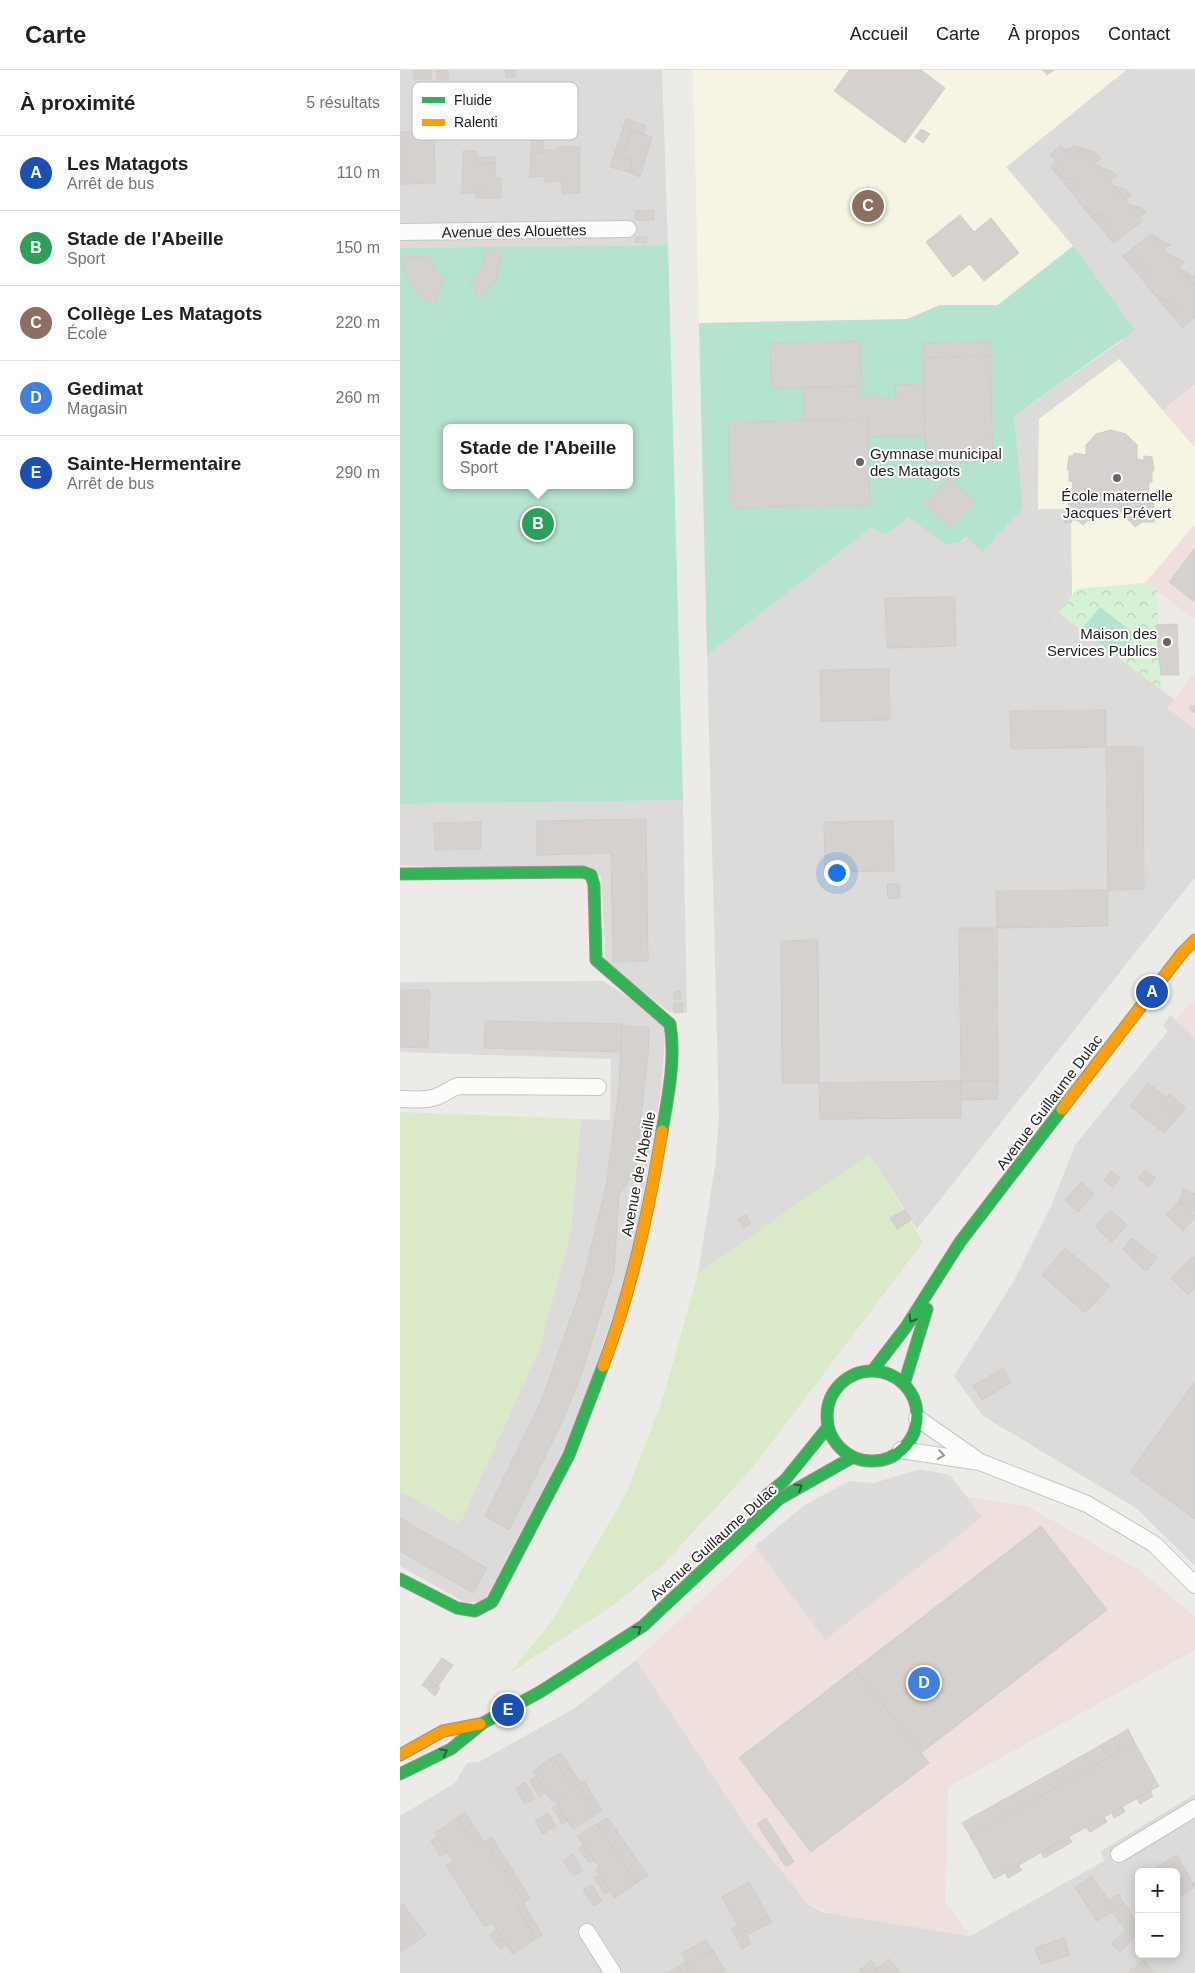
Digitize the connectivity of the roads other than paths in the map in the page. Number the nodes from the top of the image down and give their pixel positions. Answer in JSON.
{"nodes":[{"id":1,"x":628,"y":229,"type":"dead end"},
{"id":2,"x":400,"y":232,"type":"edge"},
{"id":3,"x":400,"y":874,"type":"edge"},
{"id":4,"x":1195,"y":929,"type":"edge"},
{"id":5,"x":1195,"y":940,"type":"edge"},
{"id":6,"x":1186,"y":948,"type":"junction"},
{"id":7,"x":598,"y":1087,"type":"dead end"},
{"id":8,"x":400,"y":1099,"type":"edge"},
{"id":9,"x":938,"y":1278,"type":"junction"},
{"id":10,"x":873,"y":1370,"type":"junction"},
{"id":11,"x":904,"y":1384,"type":"junction"},
{"id":12,"x":917,"y":1418,"type":"junction"},
{"id":13,"x":828,"y":1427,"type":"junction"},
{"id":14,"x":902,"y":1450,"type":"junction"},
{"id":15,"x":853,"y":1457,"type":"junction"},
{"id":16,"x":980,"y":1462,"type":"junction"},
{"id":17,"x":754,"y":1505,"type":"dead end"},
{"id":18,"x":693,"y":1563,"type":"dead end"},
{"id":19,"x":400,"y":1579,"type":"edge"},
{"id":20,"x":1195,"y":1585,"type":"edge"},
{"id":21,"x":597,"y":1655,"type":"junction"},
{"id":22,"x":484,"y":1723,"type":"junction"},
{"id":23,"x":400,"y":1755,"type":"edge"},
{"id":24,"x":400,"y":1774,"type":"edge"},
{"id":25,"x":1195,"y":1808,"type":"edge"},
{"id":26,"x":1119,"y":1854,"type":"dead end"},
{"id":27,"x":587,"y":1932,"type":"dead end"},
{"id":28,"x":613,"y":1973,"type":"edge"}],
"edges":[{"from":1,"to":2,"type":"street","name":"Avenue des Alouettes"},
{"from":3,"to":19,"type":"main road","name":"Avenue de l'Abeille"},
{"from":4,"to":6,"type":"main road","name":"Avenue Guillaume Dulac"},
{"from":5,"to":6,"type":"main road","name":"Avenue Guillaume Dulac"},
{"from":6,"to":9,"type":"main road","name":"Avenue Guillaume Dulac"},
{"from":7,"to":8,"type":"street"},
{"from":9,"to":10,"type":"main road","name":"Avenue Guillaume Dulac","one_way":true},
{"from":9,"to":11,"type":"main road","name":"Avenue Guillaume Dulac"},
{"from":10,"to":11,"type":"main road"},
{"from":10,"to":13,"type":"main road"},
{"from":11,"to":12,"type":"main road"},
{"from":12,"to":14,"type":"main road"},
{"from":12,"to":16,"type":"street"},
{"from":13,"to":15,"type":"main road"},
{"from":13,"to":17,"type":"main road","name":"Avenue Guillaume Dulac"},
{"from":14,"to":15,"type":"main road"},
{"from":14,"to":16,"type":"street","one_way":true},
{"from":21,"to":15,"type":"main road","name":"Avenue Guillaume Dulac","one_way":true},
{"from":16,"to":20,"type":"street"},
{"from":18,"to":21,"type":"main road","name":"Avenue Guillaume Dulac"},
{"from":21,"to":22,"type":"main road","name":"Avenue Guillaume Dulac"},
{"from":22,"to":23,"type":"main road","name":"Avenue Guillaume Dulac"},
{"from":24,"to":22,"type":"main road","name":"Avenue Guillaume Dulac","one_way":true},
{"from":25,"to":26,"type":"street"},
{"from":27,"to":28,"type":"street"}]}
